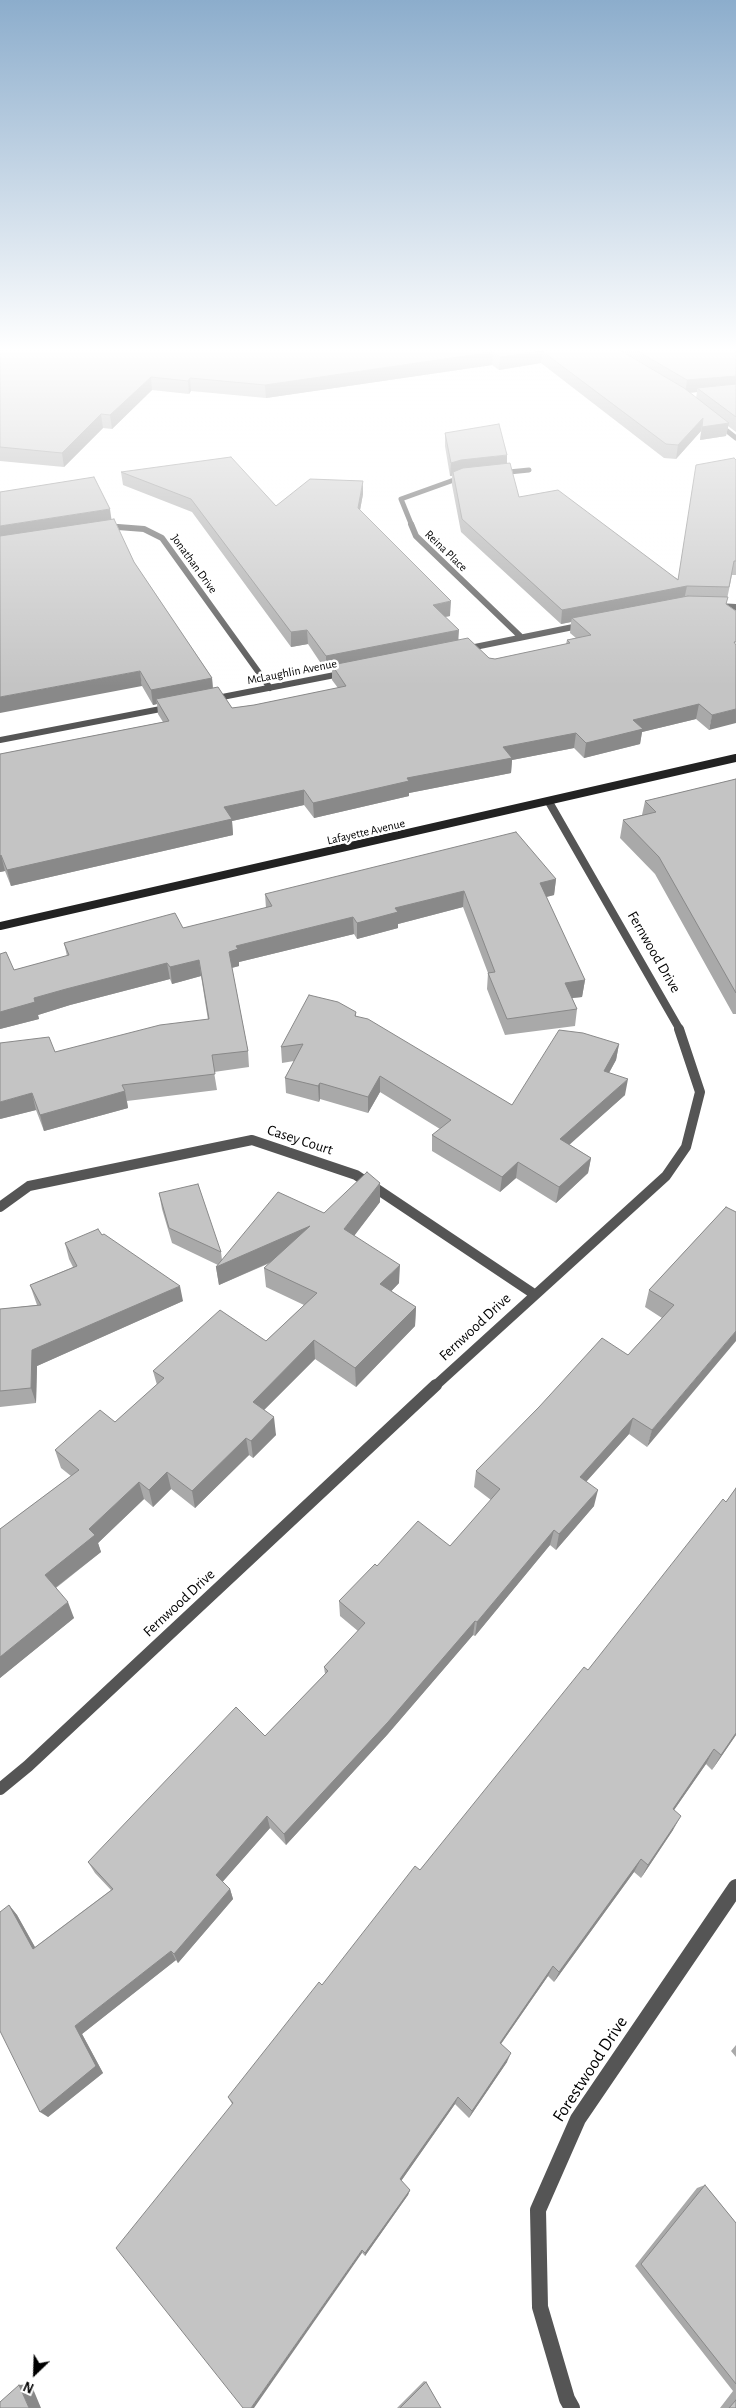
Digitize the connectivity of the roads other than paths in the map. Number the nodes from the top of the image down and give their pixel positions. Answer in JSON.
{"nodes":[{"id":1,"x":529,"y":470,"type":"dead end"},
{"id":2,"x":490,"y":474,"type":"edge"},
{"id":3,"x":470,"y":476,"type":"edge"},
{"id":4,"x":98,"y":530,"type":"edge"},
{"id":5,"x":710,"y":606,"type":"edge"},
{"id":6,"x":736,"y":608,"type":"edge"},
{"id":7,"x":589,"y":624,"type":"edge"},
{"id":8,"x":521,"y":637,"type":"junction"},
{"id":9,"x":454,"y":651,"type":"edge"},
{"id":10,"x":357,"y":670,"type":"edge"},
{"id":11,"x":270,"y":688,"type":"junction"},
{"id":12,"x":202,"y":701,"type":"edge"},
{"id":13,"x":183,"y":704,"type":"edge"},
{"id":14,"x":0,"y":740,"type":"edge"},
{"id":15,"x":736,"y":758,"type":"edge"},
{"id":16,"x":549,"y":802,"type":"junction"},
{"id":17,"x":0,"y":926,"type":"edge"},
{"id":18,"x":0,"y":1207,"type":"edge"},
{"id":19,"x":534,"y":1294,"type":"junction"},
{"id":20,"x":0,"y":1789,"type":"edge"},
{"id":21,"x":736,"y":1887,"type":"edge"},
{"id":22,"x":572,"y":2408,"type":"edge"}],
"edges":[{"from":1,"to":2,"type":"street"},
{"from":3,"to":8,"type":"street","name":"Reina Place"},
{"from":4,"to":11,"type":"street","name":"Jonathan Drive"},
{"from":5,"to":6,"type":"street"},
{"from":7,"to":8,"type":"street"},
{"from":8,"to":9,"type":"street"},
{"from":10,"to":11,"type":"street","name":"McLaughlin Avenue"},
{"from":11,"to":12,"type":"street","name":"McLaughlin Avenue"},
{"from":13,"to":14,"type":"street"},
{"from":15,"to":16,"type":"street","name":"Lafayette Avenue"},
{"from":16,"to":17,"type":"street","name":"Lafayette Avenue"},
{"from":16,"to":19,"type":"street","name":"Fernwood Drive"},
{"from":18,"to":19,"type":"street","name":"Casey Court"},
{"from":19,"to":20,"type":"street","name":"Fernwood Drive"},
{"from":21,"to":22,"type":"street","name":"Forestwood Drive"}]}
